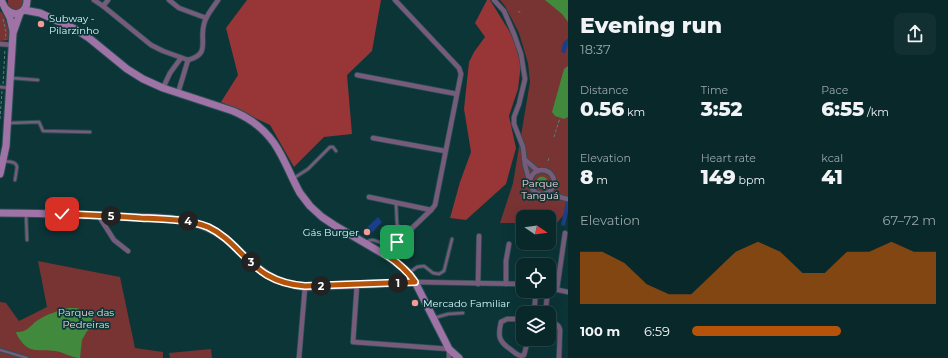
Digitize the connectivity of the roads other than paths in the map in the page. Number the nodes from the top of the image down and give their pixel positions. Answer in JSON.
{"nodes":[{"id":1,"x":27,"y":0,"type":"edge"},
{"id":2,"x":94,"y":0,"type":"edge"},
{"id":3,"x":108,"y":0,"type":"edge"},
{"id":4,"x":169,"y":0,"type":"edge"},
{"id":5,"x":218,"y":0,"type":"edge"},
{"id":6,"x":395,"y":0,"type":"edge"},
{"id":7,"x":494,"y":0,"type":"edge"},
{"id":8,"x":4,"y":4,"type":"edge"},
{"id":9,"x":103,"y":6,"type":"junction"},
{"id":10,"x":22,"y":12,"type":"junction"},
{"id":11,"x":40,"y":13,"type":"junction"},
{"id":12,"x":206,"y":18,"type":"junction"},
{"id":13,"x":13,"y":33,"type":"junction"},
{"id":14,"x":6,"y":45,"type":"edge"},
{"id":15,"x":181,"y":58,"type":"junction"},
{"id":16,"x":188,"y":60,"type":"junction"},
{"id":17,"x":357,"y":75,"type":"dead end"},
{"id":18,"x":10,"y":78,"type":"junction"},
{"id":19,"x":38,"y":80,"type":"dead end"},
{"id":20,"x":4,"y":87,"type":"edge"},
{"id":21,"x":164,"y":88,"type":"junction"},
{"id":22,"x":178,"y":93,"type":"junction"},
{"id":23,"x":457,"y":94,"type":"junction"},
{"id":24,"x":7,"y":123,"type":"junction"},
{"id":25,"x":90,"y":132,"type":"dead end"},
{"id":26,"x":372,"y":138,"type":"dead end"},
{"id":27,"x":336,"y":151,"type":"dead end"},
{"id":28,"x":445,"y":152,"type":"junction"},
{"id":29,"x":524,"y":159,"type":"junction"},
{"id":30,"x":4,"y":161,"type":"junction"},
{"id":31,"x":538,"y":170,"type":"junction"},
{"id":32,"x":0,"y":174,"type":"edge"},
{"id":33,"x":292,"y":179,"type":"junction"},
{"id":34,"x":15,"y":180,"type":"dead end"},
{"id":35,"x":530,"y":183,"type":"junction"},
{"id":36,"x":546,"y":193,"type":"junction"},
{"id":37,"x":369,"y":197,"type":"dead end"},
{"id":38,"x":567,"y":199,"type":"dead end"},
{"id":39,"x":396,"y":203,"type":"junction"},
{"id":40,"x":431,"y":210,"type":"junction"},
{"id":41,"x":0,"y":212,"type":"edge"},
{"id":42,"x":26,"y":214,"type":"junction"},
{"id":43,"x":98,"y":215,"type":"junction"},
{"id":44,"x":399,"y":227,"type":"junction"},
{"id":45,"x":408,"y":232,"type":"junction"},
{"id":46,"x":565,"y":233,"type":"dead end"},
{"id":47,"x":392,"y":235,"type":"junction"},
{"id":48,"x":479,"y":236,"type":"dead end"},
{"id":49,"x":452,"y":239,"type":"dead end"},
{"id":50,"x":27,"y":240,"type":"dead end"},
{"id":51,"x":397,"y":242,"type":"junction"},
{"id":52,"x":365,"y":243,"type":"junction"},
{"id":53,"x":509,"y":244,"type":"dead end"},
{"id":54,"x":128,"y":251,"type":"dead end"},
{"id":55,"x":385,"y":254,"type":"junction"},
{"id":56,"x":408,"y":273,"type":"junction"},
{"id":57,"x":415,"y":282,"type":"junction"},
{"id":58,"x":357,"y":284,"type":"junction"},
{"id":59,"x":478,"y":284,"type":"junction"},
{"id":60,"x":506,"y":284,"type":"junction"},
{"id":61,"x":516,"y":284,"type":"edge"},
{"id":62,"x":305,"y":286,"type":"junction"},
{"id":63,"x":558,"y":289,"type":"joint"},
{"id":64,"x":568,"y":292,"type":"edge"},
{"id":65,"x":463,"y":313,"type":"dead end"},
{"id":66,"x":433,"y":319,"type":"junction"},
{"id":67,"x":516,"y":319,"type":"edge"},
{"id":68,"x":556,"y":324,"type":"edge"},
{"id":69,"x":526,"y":346,"type":"edge"},
{"id":70,"x":449,"y":349,"type":"junction"},
{"id":71,"x":0,"y":350,"type":"edge"},
{"id":72,"x":27,"y":358,"type":"edge"},
{"id":73,"x":300,"y":358,"type":"edge"},
{"id":74,"x":448,"y":358,"type":"edge"},
{"id":75,"x":459,"y":358,"type":"edge"},
{"id":76,"x":558,"y":358,"type":"edge"}],
"edges":[{"from":1,"to":10,"type":"main road"},
{"from":1,"to":11,"type":"main road"},
{"from":2,"to":9,"type":"street"},
{"from":3,"to":9,"type":"street"},
{"from":4,"to":12,"type":"street"},
{"from":5,"to":12,"type":"street"},
{"from":6,"to":23,"type":"street"},
{"from":7,"to":29,"type":"street"},
{"from":8,"to":10,"type":"main road"},
{"from":8,"to":13,"type":"main road"},
{"from":9,"to":15,"type":"street"},
{"from":10,"to":11,"type":"main road"},
{"from":10,"to":13,"type":"main road"},
{"from":11,"to":21,"type":"main road"},
{"from":12,"to":16,"type":"street"},
{"from":13,"to":14,"type":"main road"},
{"from":14,"to":18,"type":"main road"},
{"from":15,"to":16,"type":"street"},
{"from":15,"to":21,"type":"street"},
{"from":16,"to":22,"type":"street"},
{"from":17,"to":23,"type":"street"},
{"from":18,"to":19,"type":"lane"},
{"from":18,"to":20,"type":"main road"},
{"from":20,"to":24,"type":"main road"},
{"from":21,"to":22,"type":"main road"},
{"from":22,"to":33,"type":"main road"},
{"from":23,"to":28,"type":"street"},
{"from":24,"to":25,"type":"lane"},
{"from":24,"to":30,"type":"main road"},
{"from":26,"to":28,"type":"street"},
{"from":27,"to":33,"type":"lane"},
{"from":28,"to":40,"type":"street"},
{"from":29,"to":31,"type":"street"},
{"from":29,"to":35,"type":"street"},
{"from":30,"to":32,"type":"main road"},
{"from":30,"to":34,"type":"lane"},
{"from":31,"to":35,"type":"street"},
{"from":31,"to":36,"type":"street"},
{"from":33,"to":52,"type":"main road"},
{"from":35,"to":36,"type":"street"},
{"from":36,"to":38,"type":"street"},
{"from":37,"to":39,"type":"street"},
{"from":39,"to":40,"type":"street"},
{"from":39,"to":44,"type":"lane"},
{"from":40,"to":45,"type":"street"},
{"from":41,"to":42,"type":"main road"},
{"from":42,"to":43,"type":"main road"},
{"from":42,"to":50,"type":"lane"},
{"from":43,"to":54,"type":"street"},
{"from":43,"to":62,"type":"main road"},
{"from":44,"to":45,"type":"lane"},
{"from":44,"to":47,"type":"lane"},
{"from":45,"to":51,"type":"street"},
{"from":46,"to":63,"type":"street"},
{"from":47,"to":51,"type":"lane"},
{"from":47,"to":52,"type":"lane"},
{"from":48,"to":59,"type":"street"},
{"from":49,"to":56,"type":"lane"},
{"from":51,"to":55,"type":"street"},
{"from":52,"to":55,"type":"main road"},
{"from":53,"to":60,"type":"street"},
{"from":55,"to":56,"type":"main road"},
{"from":56,"to":57,"type":"main road"},
{"from":57,"to":58,"type":"main road"},
{"from":57,"to":59,"type":"street"},
{"from":57,"to":66,"type":"main road"},
{"from":58,"to":62,"type":"main road"},
{"from":58,"to":70,"type":"street"},
{"from":59,"to":60,"type":"street"},
{"from":60,"to":61,"type":"street"},
{"from":62,"to":73,"type":"street"},
{"from":63,"to":64,"type":"street"},
{"from":65,"to":66,"type":"lane"},
{"from":66,"to":70,"type":"main road"},
{"from":67,"to":69,"type":"street"},
{"from":68,"to":76,"type":"street"},
{"from":70,"to":74,"type":"street"},
{"from":70,"to":75,"type":"main road"},
{"from":71,"to":72,"type":"lane"}]}
